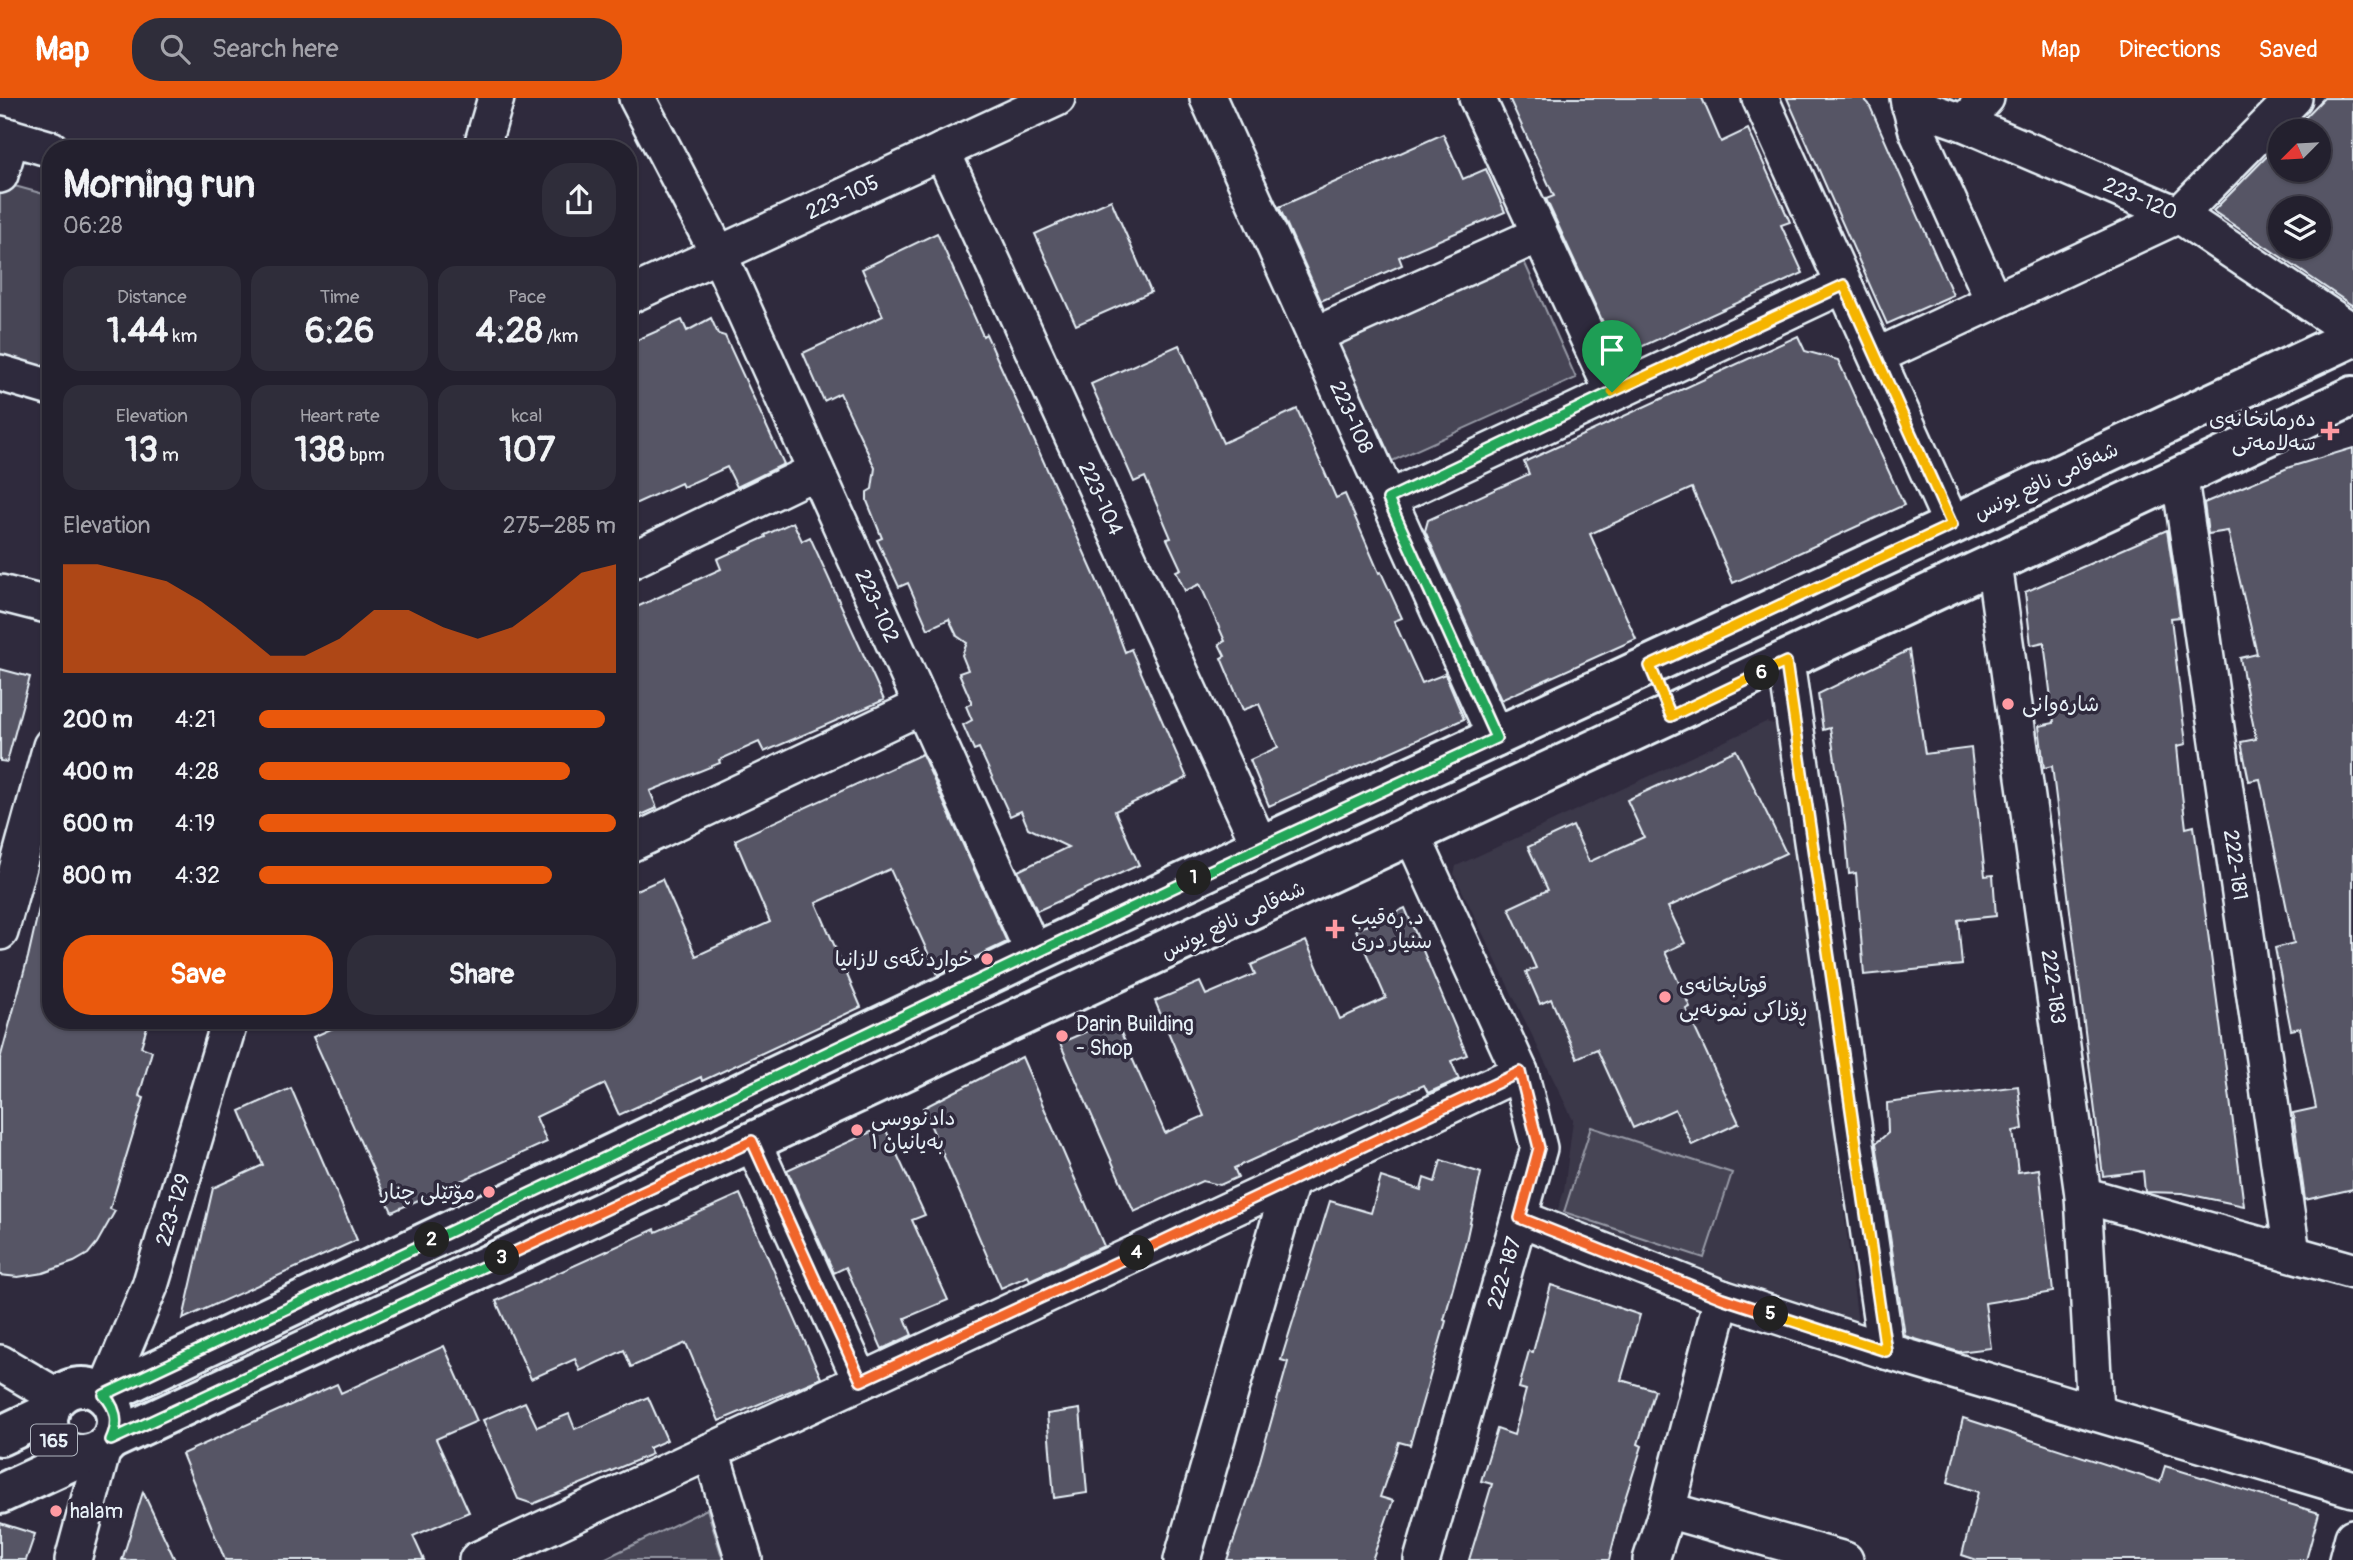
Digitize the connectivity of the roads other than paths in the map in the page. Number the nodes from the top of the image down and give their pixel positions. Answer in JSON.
{"nodes":[{"id":1,"x":496,"y":98,"type":"edge"},
{"id":2,"x":637,"y":98,"type":"edge"},
{"id":3,"x":1057,"y":98,"type":"edge"},
{"id":4,"x":1208,"y":98,"type":"edge"},
{"id":5,"x":1477,"y":98,"type":"edge"},
{"id":6,"x":1760,"y":98,"type":"edge"},
{"id":7,"x":2294,"y":98,"type":"edge"},
{"id":8,"x":1909,"y":101,"type":"edge"},
{"id":9,"x":1975,"y":110,"type":"edge"},
{"id":10,"x":6,"y":136,"type":"edge"},
{"id":11,"x":484,"y":140,"type":"edge"},
{"id":12,"x":42,"y":146,"type":"edge"},
{"id":13,"x":942,"y":151,"type":"junction"},
{"id":14,"x":0,"y":175,"type":"edge"},
{"id":15,"x":2179,"y":215,"type":"junction"},
{"id":16,"x":1538,"y":235,"type":"junction"},
{"id":17,"x":719,"y":256,"type":"junction"},
{"id":18,"x":1844,"y":285,"type":"junction"},
{"id":19,"x":637,"y":292,"type":"edge"},
{"id":20,"x":1993,"y":300,"type":"junction"},
{"id":21,"x":2353,"y":334,"type":"edge"},
{"id":22,"x":1315,"y":335,"type":"junction"},
{"id":23,"x":1877,"y":355,"type":"junction"},
{"id":24,"x":0,"y":373,"type":"edge"},
{"id":25,"x":42,"y":385,"type":"edge"},
{"id":26,"x":1612,"y":392,"type":"junction"},
{"id":27,"x":2353,"y":396,"type":"edge"},
{"id":28,"x":2353,"y":419,"type":"edge"},
{"id":29,"x":2301,"y":421,"type":"junction"},
{"id":30,"x":816,"y":471,"type":"junction"},
{"id":31,"x":2180,"y":479,"type":"junction"},
{"id":32,"x":1388,"y":499,"type":"junction"},
{"id":33,"x":1952,"y":525,"type":"junction"},
{"id":34,"x":637,"y":558,"type":"edge"},
{"id":35,"x":1994,"y":564,"type":"junction"},
{"id":36,"x":0,"y":593,"type":"edge"},
{"id":37,"x":42,"y":604,"type":"edge"},
{"id":38,"x":1786,"y":662,"type":"junction"},
{"id":39,"x":1650,"y":666,"type":"junction"},
{"id":40,"x":922,"y":706,"type":"junction"},
{"id":41,"x":1671,"y":716,"type":"junction"},
{"id":42,"x":1496,"y":738,"type":"junction"},
{"id":43,"x":42,"y":779,"type":"edge"},
{"id":44,"x":1413,"y":837,"type":"junction"},
{"id":45,"x":637,"y":841,"type":"edge"},
{"id":46,"x":1260,"y":846,"type":"junction"},
{"id":47,"x":0,"y":932,"type":"edge"},
{"id":48,"x":1034,"y":954,"type":"junction"},
{"id":49,"x":227,"y":1029,"type":"edge"},
{"id":50,"x":1520,"y":1072,"type":"junction"},
{"id":51,"x":752,"y":1141,"type":"junction"},
{"id":52,"x":1291,"y":1181,"type":"junction"},
{"id":53,"x":2083,"y":1195,"type":"junction"},
{"id":54,"x":1520,"y":1218,"type":"junction"},
{"id":55,"x":2292,"y":1253,"type":"junction"},
{"id":56,"x":2353,"y":1271,"type":"edge"},
{"id":57,"x":1722,"y":1298,"type":"junction"},
{"id":58,"x":1886,"y":1351,"type":"junction"},
{"id":59,"x":0,"y":1363,"type":"edge"},
{"id":60,"x":861,"y":1381,"type":"junction"},
{"id":61,"x":104,"y":1395,"type":"junction"},
{"id":62,"x":53,"y":1405,"type":"junction"},
{"id":63,"x":2095,"y":1412,"type":"junction"},
{"id":64,"x":0,"y":1436,"type":"edge"},
{"id":65,"x":99,"y":1448,"type":"junction"},
{"id":66,"x":711,"y":1451,"type":"junction"},
{"id":67,"x":2353,"y":1489,"type":"edge"},
{"id":68,"x":0,"y":1494,"type":"edge"},
{"id":69,"x":1667,"y":1510,"type":"junction"},
{"id":70,"x":2353,"y":1537,"type":"edge"},
{"id":71,"x":530,"y":1547,"type":"edge"},
{"id":72,"x":73,"y":1560,"type":"edge"},
{"id":73,"x":477,"y":1560,"type":"edge"},
{"id":74,"x":744,"y":1560,"type":"edge"},
{"id":75,"x":1182,"y":1560,"type":"edge"},
{"id":76,"x":1422,"y":1560,"type":"edge"},
{"id":77,"x":1651,"y":1560,"type":"edge"},
{"id":78,"x":1845,"y":1560,"type":"edge"},
{"id":79,"x":2347,"y":1560,"type":"edge"}],
"edges":[{"from":1,"to":11,"type":"street"},
{"from":2,"to":17,"type":"street","name":"223-102"},
{"from":3,"to":13,"type":"street","name":"223-105"},
{"from":4,"to":22,"type":"street","name":"223-108"},
{"from":5,"to":16,"type":"street"},
{"from":6,"to":18,"type":"street"},
{"from":7,"to":15,"type":"street"},
{"from":8,"to":9,"type":"street","name":"223-120"},
{"from":8,"to":20,"type":"street"},
{"from":9,"to":15,"type":"street","name":"223-120"},
{"from":10,"to":12,"type":"street"},
{"from":10,"to":14,"type":"street"},
{"from":13,"to":17,"type":"street","name":"223-105"},
{"from":13,"to":46,"type":"street","name":"223-104"},
{"from":15,"to":20,"type":"street"},
{"from":15,"to":21,"type":"street","name":"223-120"},
{"from":16,"to":22,"type":"street"},
{"from":16,"to":26,"type":"street"},
{"from":17,"to":19,"type":"street","name":"223-105"},
{"from":17,"to":30,"type":"street","name":"223-102"},
{"from":18,"to":23,"type":"street"},
{"from":18,"to":26,"type":"street"},
{"from":20,"to":23,"type":"street"},
{"from":21,"to":33,"type":"main road","name":"شەقامی نافع یونس"},
{"from":22,"to":32,"type":"street","name":"223-108"},
{"from":23,"to":33,"type":"street"},
{"from":24,"to":25,"type":"street"},
{"from":26,"to":32,"type":"street"},
{"from":27,"to":29,"type":"main road","name":"شەقامی نافع یونس"},
{"from":28,"to":29,"type":"main road"},
{"from":29,"to":31,"type":"main road","name":"شەقامی نافع یونس"},
{"from":30,"to":34,"type":"street"},
{"from":30,"to":40,"type":"street","name":"223-102"},
{"from":31,"to":35,"type":"main road","name":"شەقامی نافع یونس"},
{"from":31,"to":55,"type":"street","name":"222-181"},
{"from":32,"to":42,"type":"street","name":"223-108"},
{"from":33,"to":39,"type":"main road","name":"شەقامی نافع یونس"},
{"from":35,"to":38,"type":"main road","name":"شەقامی نافع یونس"},
{"from":35,"to":53,"type":"street","name":"222-183"},
{"from":36,"to":37,"type":"street"},
{"from":38,"to":41,"type":"main road","name":"شەقامی نافع یونس"},
{"from":38,"to":58,"type":"street"},
{"from":39,"to":41,"type":"main road"},
{"from":39,"to":42,"type":"main road","name":"شەقامی نافع یونس"},
{"from":40,"to":45,"type":"street"},
{"from":40,"to":48,"type":"street","name":"223-102"},
{"from":41,"to":44,"type":"main road","name":"شەقامی نافع یونس"},
{"from":42,"to":46,"type":"main road","name":"شەقامی نافع یونس"},
{"from":43,"to":47,"type":"street"},
{"from":44,"to":50,"type":"street","name":"222-187"},
{"from":44,"to":51,"type":"main road","name":"شەقامی نافع یونس"},
{"from":46,"to":48,"type":"main road","name":"شەقامی نافع یونس"},
{"from":48,"to":61,"type":"main road","name":"شەقامی نافع یونس"},
{"from":49,"to":61,"type":"street","name":"223-129"},
{"from":50,"to":52,"type":"street"},
{"from":50,"to":54,"type":"street","name":"222-187"},
{"from":51,"to":60,"type":"street"},
{"from":51,"to":65,"type":"main road","name":"شەقامی نافع یونس"},
{"from":52,"to":60,"type":"street"},
{"from":52,"to":75,"type":"street"},
{"from":53,"to":55,"type":"street"},
{"from":53,"to":63,"type":"street","name":"222-183"},
{"from":54,"to":57,"type":"street"},
{"from":54,"to":76,"type":"street","name":"222-187"},
{"from":55,"to":56,"type":"street"},
{"from":57,"to":58,"type":"street"},
{"from":57,"to":69,"type":"street"},
{"from":58,"to":63,"type":"street"},
{"from":59,"to":62,"type":"street"},
{"from":60,"to":66,"type":"street"},
{"from":61,"to":62,"type":"main road","number":"165"},
{"from":61,"to":65,"type":"main road"},
{"from":62,"to":64,"type":"main road"},
{"from":62,"to":65,"type":"main road","number":"165"},
{"from":63,"to":67,"type":"street"},
{"from":65,"to":68,"type":"main road","name":"شەقامی نافع یونس"},
{"from":65,"to":72,"type":"street"},
{"from":66,"to":71,"type":"street"},
{"from":66,"to":74,"type":"street"},
{"from":69,"to":77,"type":"street"},
{"from":69,"to":78,"type":"street"},
{"from":70,"to":79,"type":"street"},
{"from":71,"to":73,"type":"street"}]}
